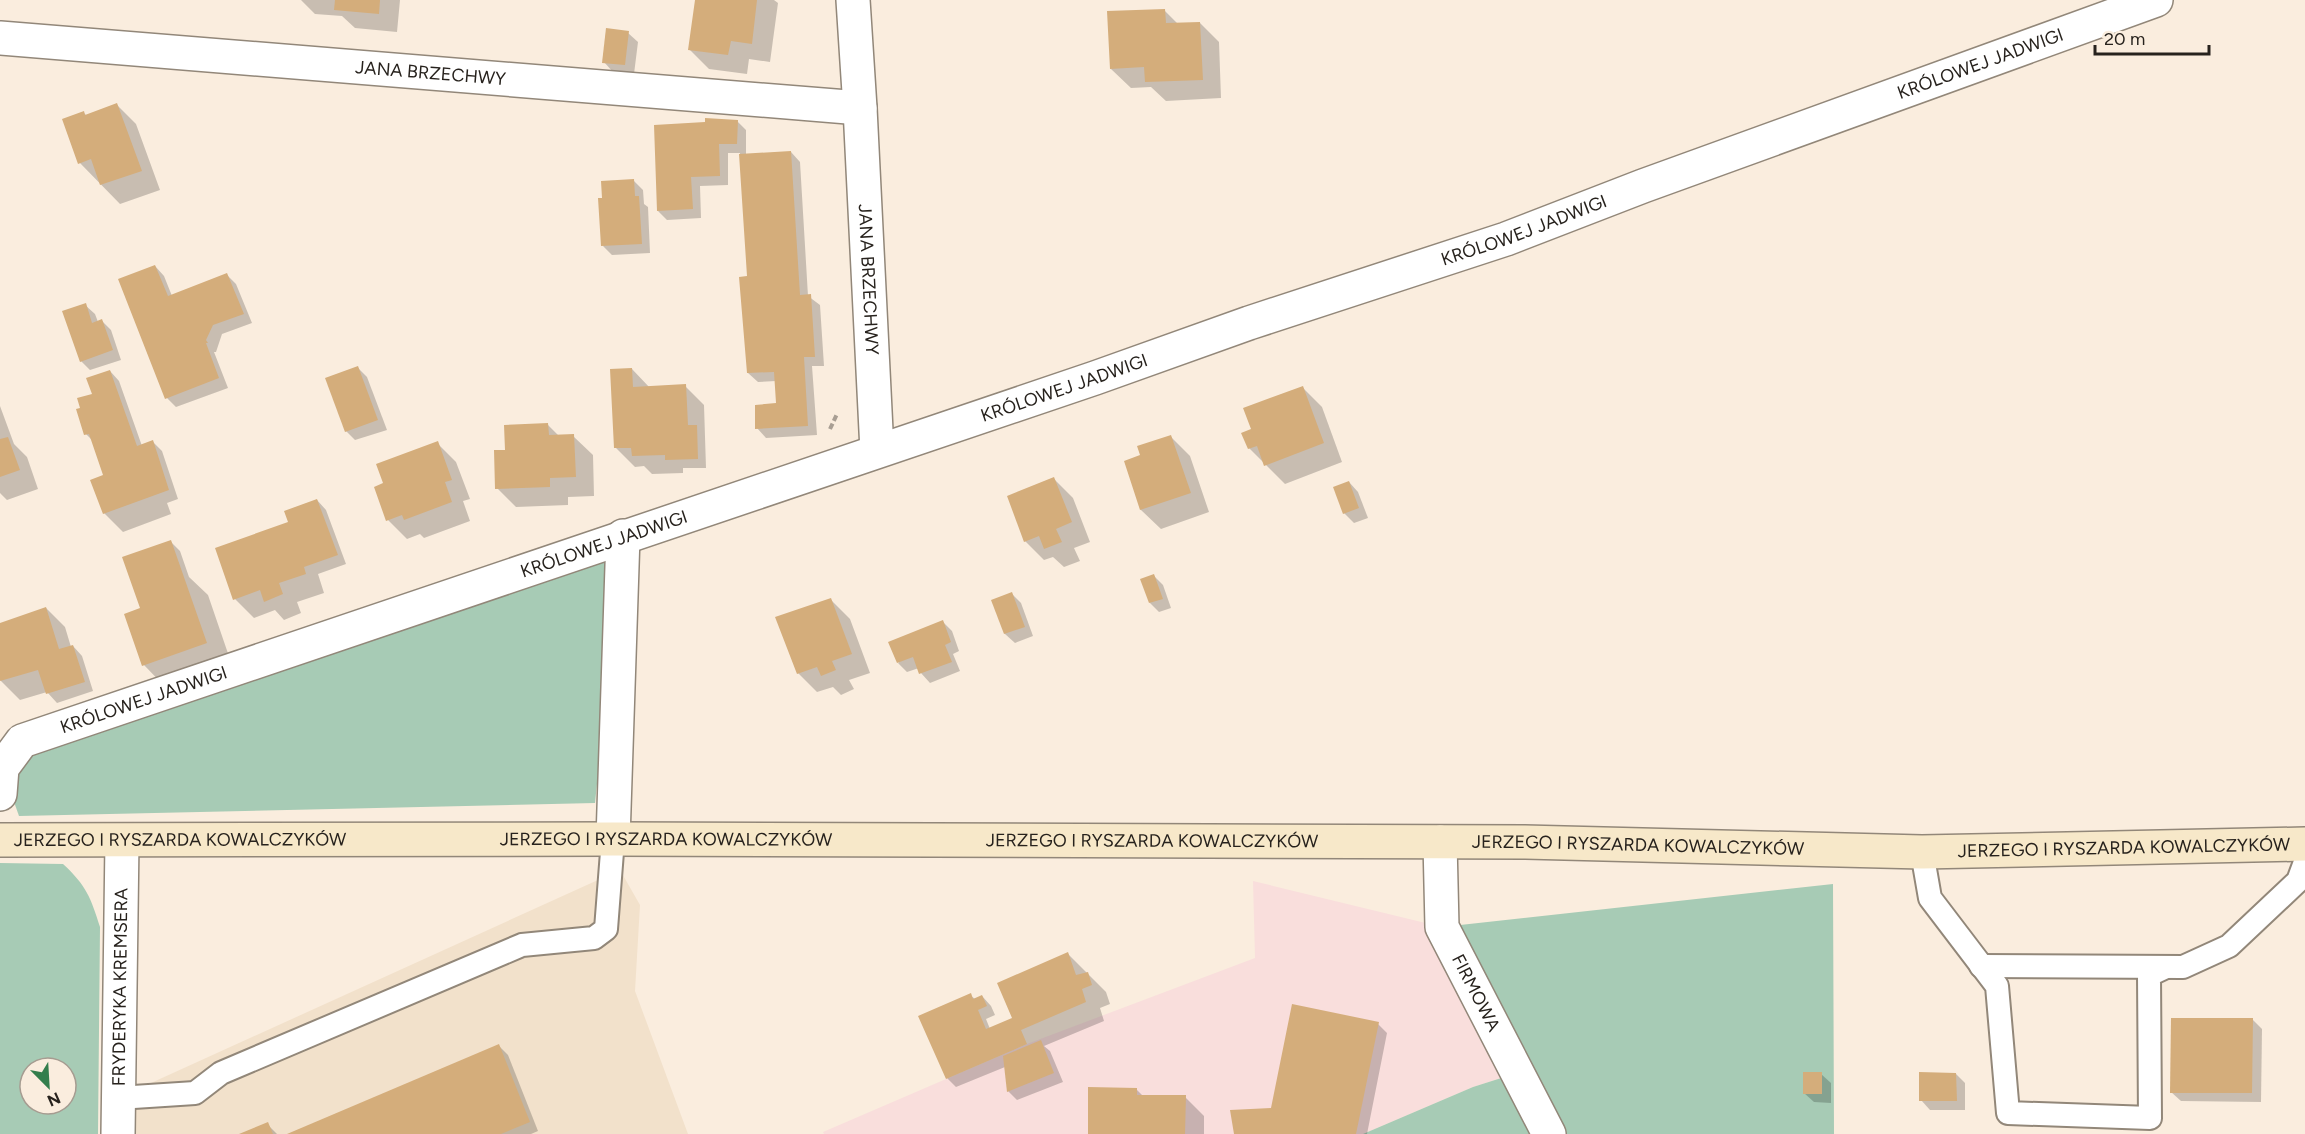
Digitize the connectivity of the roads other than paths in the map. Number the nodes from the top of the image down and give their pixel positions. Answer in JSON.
{"nodes":[{"id":1,"x":853,"y":0,"type":"edge"},
{"id":2,"x":2156,"y":0,"type":"edge"},
{"id":3,"x":0,"y":38,"type":"edge"},
{"id":4,"x":860,"y":108,"type":"junction"},
{"id":5,"x":877,"y":451,"type":"junction"},
{"id":6,"x":623,"y":536,"type":"junction"},
{"id":7,"x":0,"y":794,"type":"edge"},
{"id":8,"x":613,"y":839,"type":"junction"},
{"id":9,"x":0,"y":840,"type":"edge"},
{"id":10,"x":122,"y":841,"type":"junction"},
{"id":11,"x":1440,"y":842,"type":"junction"},
{"id":12,"x":2305,"y":844,"type":"edge"},
{"id":13,"x":1922,"y":852,"type":"junction"},
{"id":14,"x":2305,"y":861,"type":"edge"},
{"id":15,"x":1981,"y":966,"type":"junction"},
{"id":16,"x":2166,"y":967,"type":"junction"},
{"id":17,"x":118,"y":1098,"type":"junction"},
{"id":18,"x":118,"y":1134,"type":"edge"},
{"id":19,"x":1549,"y":1134,"type":"edge"}],
"edges":[{"from":1,"to":4,"type":"street","name":"JANA BRZECHWY"},
{"from":2,"to":5,"type":"street","name":"KRÓLOWEJ JADWIGI"},
{"from":3,"to":4,"type":"street","name":"JANA BRZECHWY"},
{"from":4,"to":5,"type":"street","name":"JANA BRZECHWY"},
{"from":5,"to":6,"type":"street","name":"KRÓLOWEJ JADWIGI"},
{"from":6,"to":7,"type":"street","name":"KRÓLOWEJ JADWIGI"},
{"from":6,"to":8,"type":"street"},
{"from":8,"to":10,"type":"main road","name":"JERZEGO I RYSZARDA KOWALCZYKÓW"},
{"from":8,"to":11,"type":"main road","name":"JERZEGO I RYSZARDA KOWALCZYKÓW"},
{"from":8,"to":17,"type":"lane"},
{"from":9,"to":10,"type":"main road","name":"JERZEGO I RYSZARDA KOWALCZYKÓW"},
{"from":10,"to":17,"type":"street","name":"FRYDERYKA KREMSERA"},
{"from":11,"to":13,"type":"main road","name":"JERZEGO I RYSZARDA KOWALCZYKÓW"},
{"from":11,"to":19,"type":"street","name":"FIRMOWA"},
{"from":12,"to":13,"type":"main road","name":"JERZEGO I RYSZARDA KOWALCZYKÓW"},
{"from":13,"to":15,"type":"lane"},
{"from":14,"to":16,"type":"lane"},
{"from":15,"to":16,"type":"lane"},
{"from":15,"to":16,"type":"lane"},
{"from":17,"to":18,"type":"street","name":"FRYDERYKA KREMSERA"}]}
